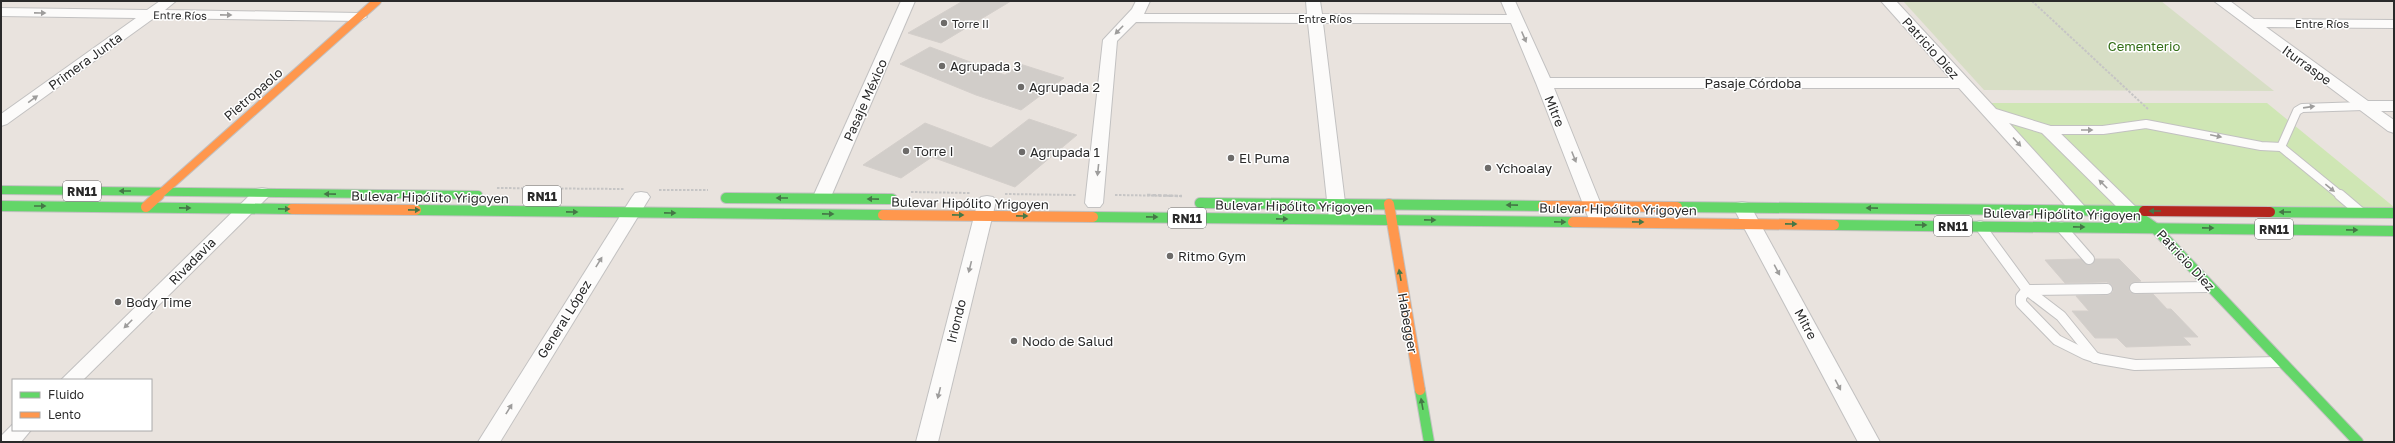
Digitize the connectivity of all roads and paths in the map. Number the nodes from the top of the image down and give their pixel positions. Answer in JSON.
{"nodes":[{"id":1,"x":169,"y":1,"type":"edge"},
{"id":2,"x":377,"y":1,"type":"edge"},
{"id":3,"x":908,"y":1,"type":"edge"},
{"id":4,"x":1143,"y":1,"type":"edge"},
{"id":5,"x":1313,"y":1,"type":"edge"},
{"id":6,"x":1508,"y":1,"type":"edge"},
{"id":7,"x":1888,"y":1,"type":"edge"},
{"id":8,"x":2032,"y":1,"type":"edge"},
{"id":9,"x":2221,"y":1,"type":"edge"},
{"id":10,"x":1,"y":12,"type":"edge"},
{"id":11,"x":151,"y":14,"type":"junction"},
{"id":12,"x":360,"y":17,"type":"junction"},
{"id":13,"x":1133,"y":18,"type":"junction"},
{"id":14,"x":1315,"y":18,"type":"junction"},
{"id":15,"x":1516,"y":19,"type":"junction"},
{"id":16,"x":2250,"y":23,"type":"junction"},
{"id":17,"x":2394,"y":24,"type":"edge"},
{"id":18,"x":1544,"y":83,"type":"junction"},
{"id":19,"x":1962,"y":83,"type":"junction"},
{"id":20,"x":2363,"y":106,"type":"junction"},
{"id":21,"x":2394,"y":106,"type":"edge"},
{"id":22,"x":1991,"y":113,"type":"junction"},
{"id":23,"x":1,"y":121,"type":"edge"},
{"id":24,"x":2166,"y":126,"type":"junction"},
{"id":25,"x":2394,"y":128,"type":"edge"},
{"id":26,"x":2048,"y":130,"type":"junction"},
{"id":27,"x":2281,"y":147,"type":"junction"},
{"id":28,"x":1,"y":190,"type":"edge"},
{"id":29,"x":164,"y":192,"type":"junction"},
{"id":30,"x":262,"y":193,"type":"junction"},
{"id":31,"x":484,"y":195,"type":"dead end"},
{"id":32,"x":720,"y":198,"type":"dead end"},
{"id":33,"x":821,"y":198,"type":"junction"},
{"id":34,"x":900,"y":200,"type":"dead end"},
{"id":35,"x":637,"y":201,"type":"junction"},
{"id":36,"x":1094,"y":202,"type":"dead end"},
{"id":37,"x":1188,"y":203,"type":"dead end"},
{"id":38,"x":1389,"y":204,"type":"junction"},
{"id":39,"x":986,"y":205,"type":"junction"},
{"id":40,"x":1,"y":206,"type":"edge"},
{"id":41,"x":146,"y":207,"type":"junction"},
{"id":42,"x":246,"y":208,"type":"junction"},
{"id":43,"x":2079,"y":210,"type":"junction"},
{"id":44,"x":1338,"y":211,"type":"junction"},
{"id":45,"x":2131,"y":211,"type":"junction"},
{"id":46,"x":2360,"y":212,"type":"junction"},
{"id":47,"x":2394,"y":213,"type":"edge"},
{"id":48,"x":1596,"y":214,"type":"junction"},
{"id":49,"x":1747,"y":215,"type":"junction"},
{"id":50,"x":1391,"y":220,"type":"junction"},
{"id":51,"x":1980,"y":226,"type":"junction"},
{"id":52,"x":2061,"y":227,"type":"junction"},
{"id":53,"x":2155,"y":228,"type":"junction"},
{"id":54,"x":2394,"y":231,"type":"edge"},
{"id":55,"x":2089,"y":259,"type":"dead end"},
{"id":56,"x":2211,"y":287,"type":"junction"},
{"id":57,"x":2107,"y":288,"type":"dead end"},
{"id":58,"x":2136,"y":288,"type":"dead end"},
{"id":59,"x":2027,"y":290,"type":"junction"},
{"id":60,"x":2095,"y":358,"type":"junction"},
{"id":61,"x":2282,"y":362,"type":"junction"},
{"id":62,"x":72,"y":379,"type":"edge"},
{"id":63,"x":19,"y":431,"type":"edge"},
{"id":64,"x":8,"y":442,"type":"edge"},
{"id":65,"x":489,"y":442,"type":"edge"},
{"id":66,"x":927,"y":442,"type":"edge"},
{"id":67,"x":1429,"y":442,"type":"edge"},
{"id":68,"x":1869,"y":442,"type":"edge"},
{"id":69,"x":2358,"y":442,"type":"edge"}],
"edges":[{"from":1,"to":11,"type":"street","name":"Primera Junta"},
{"from":2,"to":12,"type":"main road","name":"Pietropaolo"},
{"from":3,"to":33,"type":"street","name":"Pasaje México"},
{"from":4,"to":13,"type":"street"},
{"from":5,"to":14,"type":"street"},
{"from":6,"to":15,"type":"street","name":"Mitre"},
{"from":7,"to":19,"type":"street","name":"Patricio Diez"},
{"from":8,"to":24,"type":"path"},
{"from":9,"to":16,"type":"street","name":"Iturraspe"},
{"from":10,"to":11,"type":"street","name":"Entre Ríos","one_way":true},
{"from":11,"to":12,"type":"street","name":"Entre Ríos","one_way":true},
{"from":23,"to":11,"type":"street","name":"Primera Junta","one_way":true},
{"from":12,"to":29,"type":"main road","name":"Pietropaolo"},
{"from":13,"to":14,"type":"street","name":"Entre Ríos"},
{"from":13,"to":36,"type":"street","one_way":true},
{"from":14,"to":15,"type":"street","name":"Entre Ríos"},
{"from":14,"to":44,"type":"street"},
{"from":15,"to":18,"type":"street","name":"Mitre","one_way":true},
{"from":16,"to":17,"type":"street","name":"Entre Ríos"},
{"from":16,"to":20,"type":"street","name":"Iturraspe"},
{"from":18,"to":19,"type":"street","name":"Pasaje Córdoba"},
{"from":18,"to":48,"type":"street","name":"Mitre","one_way":true},
{"from":19,"to":22,"type":"street","name":"Patricio Diez"},
{"from":20,"to":21,"type":"street"},
{"from":20,"to":25,"type":"street","name":"Iturraspe"},
{"from":27,"to":20,"type":"lane","one_way":true},
{"from":22,"to":26,"type":"street","name":"Patricio Diez"},
{"from":22,"to":43,"type":"street","name":"Patricio Diez","one_way":true},
{"from":26,"to":24,"type":"lane","one_way":true},
{"from":24,"to":27,"type":"lane","one_way":true},
{"from":45,"to":26,"type":"street","name":"Patricio Diez","one_way":true},
{"from":27,"to":46,"type":"lane","one_way":true},
{"from":29,"to":28,"type":"main road","number":"RN11","one_way":true},
{"from":29,"to":30,"type":"main road","name":"Bulevar Hipólito Yrigoyen","number":"RN11"},
{"from":29,"to":41,"type":"main road","name":"Pietropaolo"},
{"from":31,"to":30,"type":"main road","name":"Bulevar Hipólito Yrigoyen","number":"RN11","one_way":true},
{"from":30,"to":42,"type":"street","name":"Rivadavia"},
{"from":33,"to":32,"type":"main road","name":"Bulevar Hipólito Yrigoyen","one_way":true},
{"from":34,"to":33,"type":"main road","name":"Bulevar Hipólito Yrigoyen","one_way":true},
{"from":35,"to":39,"type":"main road","name":"Bulevar Hipólito Yrigoyen","number":"RN11","one_way":true},
{"from":42,"to":35,"type":"main road","name":"Bulevar Hipólito Yrigoyen","number":"RN11","one_way":true},
{"from":65,"to":35,"type":"street","name":"General López","one_way":true},
{"from":37,"to":44,"type":"main road","name":"Bulevar Hipólito Yrigoyen","number":"RN11"},
{"from":38,"to":44,"type":"main road","name":"Bulevar Hipólito Yrigoyen","number":"RN11"},
{"from":48,"to":38,"type":"main road","name":"Bulevar Hipólito Yrigoyen","number":"RN11","one_way":true},
{"from":38,"to":50,"type":"main road","name":"Habegger"},
{"from":39,"to":44,"type":"main road","name":"Bulevar Hipólito Yrigoyen","number":"RN11","one_way":true},
{"from":39,"to":66,"type":"street","name":"Iriondo","one_way":true},
{"from":40,"to":41,"type":"main road","name":"Bulevar Hipólito Yrigoyen","number":"RN11","one_way":true},
{"from":41,"to":42,"type":"main road","name":"Bulevar Hipólito Yrigoyen","number":"RN11","one_way":true},
{"from":42,"to":62,"type":"street","name":"Rivadavia","one_way":true},
{"from":43,"to":45,"type":"main road","name":"Bulevar Hipólito Yrigoyen","number":"RN11"},
{"from":43,"to":49,"type":"main road","name":"Bulevar Hipólito Yrigoyen","number":"RN11","one_way":true},
{"from":44,"to":50,"type":"main road","name":"Bulevar Hipólito Yrigoyen","number":"RN11"},
{"from":46,"to":45,"type":"main road","name":"Bulevar Hipólito Yrigoyen","number":"RN11","one_way":true},
{"from":45,"to":53,"type":"main road","name":"Patricio Diez"},
{"from":46,"to":47,"type":"main road","name":"Bulevar Hipólito Yrigoyen","number":"RN11"},
{"from":48,"to":49,"type":"main road","name":"Bulevar Hipólito Yrigoyen","number":"RN11","one_way":true},
{"from":48,"to":49,"type":"main road","name":"Bulevar Hipólito Yrigoyen","number":"RN11"},
{"from":50,"to":48,"type":"main road","name":"Bulevar Hipólito Yrigoyen","number":"RN11","one_way":true},
{"from":49,"to":51,"type":"main road","name":"Bulevar Hipólito Yrigoyen","number":"RN11","one_way":true},
{"from":49,"to":68,"type":"street","name":"Mitre","one_way":true},
{"from":67,"to":50,"type":"main road","name":"Habegger","one_way":true},
{"from":51,"to":52,"type":"main road","name":"Bulevar Hipólito Yrigoyen","number":"RN11"},
{"from":51,"to":59,"type":"lane"},
{"from":52,"to":53,"type":"main road","name":"Bulevar Hipólito Yrigoyen","number":"RN11","one_way":true},
{"from":52,"to":55,"type":"lane"},
{"from":53,"to":54,"type":"main road","name":"Bulevar Hipólito Yrigoyen","number":"RN11","one_way":true},
{"from":53,"to":56,"type":"main road","name":"Patricio Diez"},
{"from":56,"to":58,"type":"lane"},
{"from":56,"to":61,"type":"main road","name":"Patricio Diez"},
{"from":57,"to":59,"type":"lane"},
{"from":59,"to":60,"type":"lane"},
{"from":59,"to":60,"type":"lane"},
{"from":60,"to":61,"type":"lane"},
{"from":61,"to":69,"type":"main road","name":"Patricio Diez"},
{"from":63,"to":64,"type":"street"}]}
